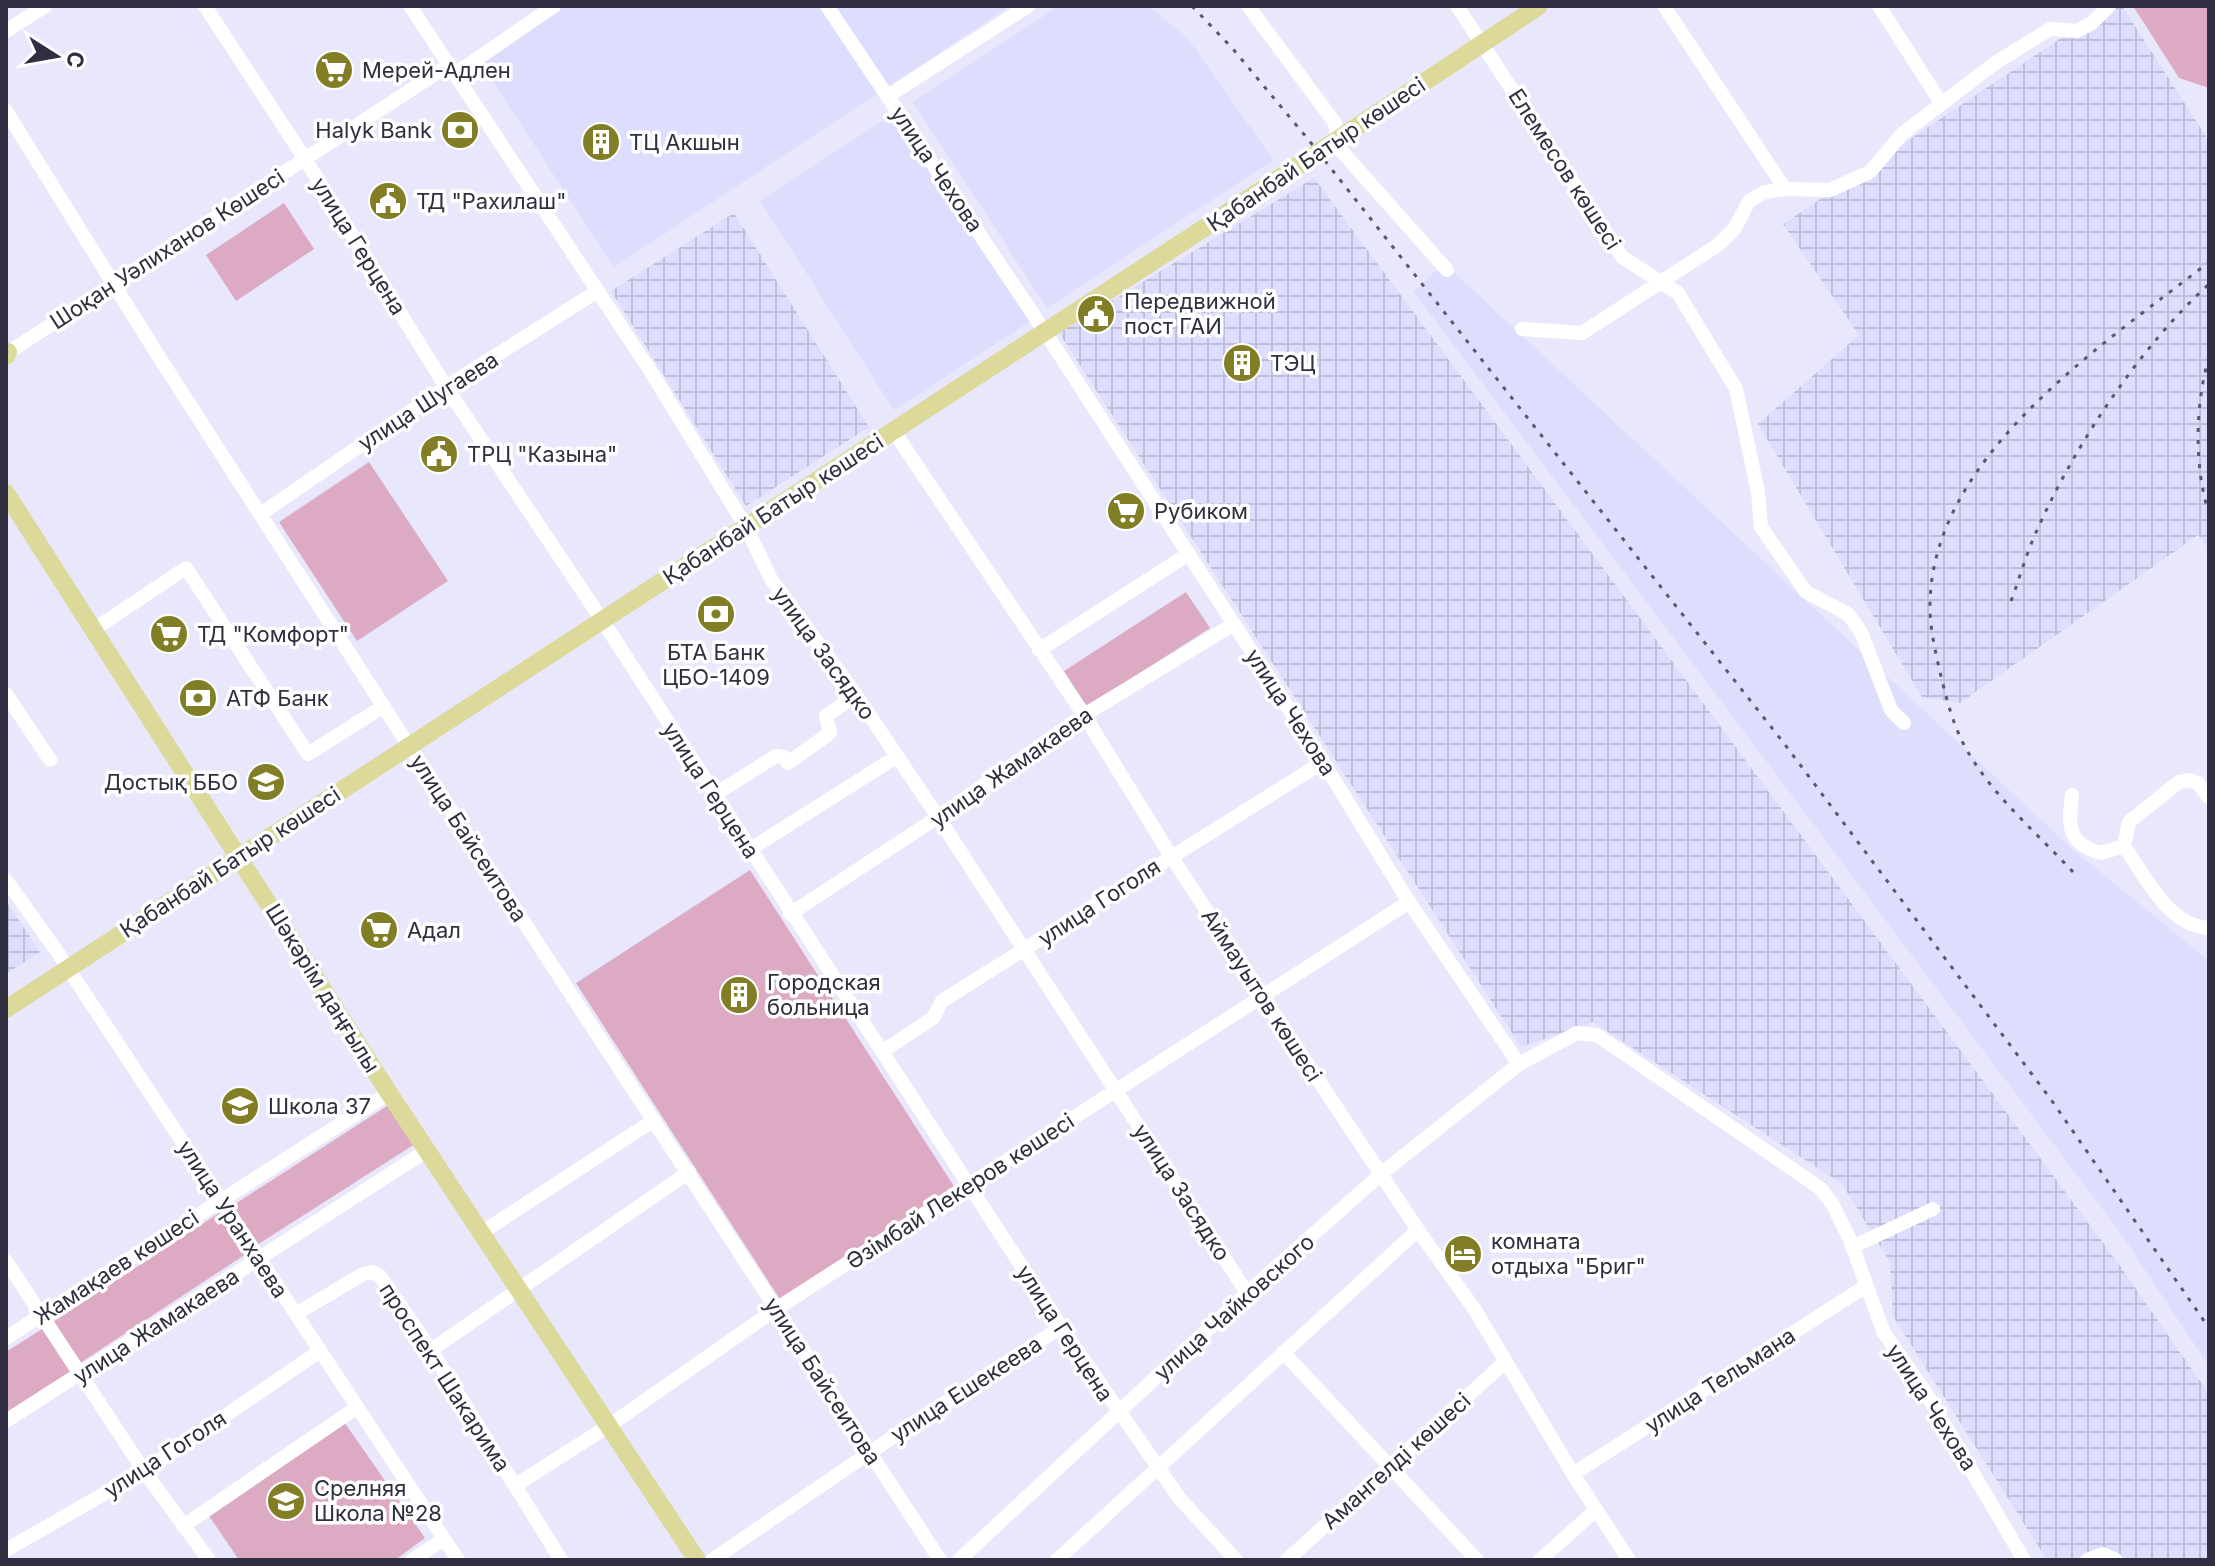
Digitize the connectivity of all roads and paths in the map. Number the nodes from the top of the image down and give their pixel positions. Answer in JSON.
{"nodes":[{"id":1,"x":45,"y":6,"type":"edge"},
{"id":2,"x":205,"y":6,"type":"edge"},
{"id":3,"x":410,"y":6,"type":"edge"},
{"id":4,"x":554,"y":6,"type":"edge"},
{"id":5,"x":827,"y":6,"type":"edge"},
{"id":6,"x":1028,"y":6,"type":"edge"},
{"id":7,"x":1248,"y":6,"type":"edge"},
{"id":8,"x":1457,"y":6,"type":"edge"},
{"id":9,"x":1539,"y":6,"type":"edge"},
{"id":10,"x":1664,"y":6,"type":"edge"},
{"id":11,"x":1879,"y":6,"type":"edge"},
{"id":12,"x":2109,"y":6,"type":"edge"},
{"id":13,"x":6,"y":31,"type":"edge"},
{"id":14,"x":1482,"y":44,"type":"junction"},
{"id":15,"x":452,"y":69,"type":"junction"},
{"id":16,"x":888,"y":96,"type":"junction"},
{"id":17,"x":1941,"y":103,"type":"junction"},
{"id":18,"x":6,"y":111,"type":"edge"},
{"id":19,"x":1336,"y":140,"type":"junction"},
{"id":20,"x":305,"y":159,"type":"junction"},
{"id":21,"x":1785,"y":189,"type":"junction"},
{"id":22,"x":1447,"y":270,"type":"dead end"},
{"id":23,"x":1661,"y":281,"type":"junction"},
{"id":24,"x":113,"y":284,"type":"junction"},
{"id":25,"x":596,"y":292,"type":"junction"},
{"id":26,"x":1522,"y":329,"type":"dead end"},
{"id":27,"x":1045,"y":332,"type":"junction"},
{"id":28,"x":7,"y":354,"type":"edge"},
{"id":29,"x":446,"y":387,"type":"junction"},
{"id":30,"x":893,"y":430,"type":"junction"},
{"id":31,"x":6,"y":493,"type":"edge"},
{"id":32,"x":262,"y":513,"type":"junction"},
{"id":33,"x":746,"y":527,"type":"junction"},
{"id":34,"x":1187,"y":555,"type":"junction"},
{"id":35,"x":602,"y":620,"type":"junction"},
{"id":36,"x":1234,"y":624,"type":"junction"},
{"id":37,"x":93,"y":630,"type":"junction"},
{"id":38,"x":1039,"y":650,"type":"junction"},
{"id":39,"x":6,"y":694,"type":"edge"},
{"id":40,"x":856,"y":695,"type":"junction"},
{"id":41,"x":384,"y":706,"type":"junction"},
{"id":42,"x":1084,"y":715,"type":"junction"},
{"id":43,"x":1904,"y":723,"type":"dead end"},
{"id":44,"x":409,"y":746,"type":"junction"},
{"id":45,"x":896,"y":757,"type":"junction"},
{"id":46,"x":50,"y":760,"type":"dead end"},
{"id":47,"x":1323,"y":762,"type":"junction"},
{"id":48,"x":714,"y":795,"type":"junction"},
{"id":49,"x":2072,"y":795,"type":"dead end"},
{"id":50,"x":2209,"y":798,"type":"edge"},
{"id":51,"x":938,"y":817,"type":"junction"},
{"id":52,"x":2124,"y":846,"type":"junction"},
{"id":53,"x":749,"y":850,"type":"junction"},
{"id":54,"x":239,"y":855,"type":"junction"},
{"id":55,"x":1171,"y":856,"type":"junction"},
{"id":56,"x":6,"y":880,"type":"edge"},
{"id":57,"x":1409,"y":902,"type":"junction"},
{"id":58,"x":790,"y":914,"type":"junction"},
{"id":59,"x":2209,"y":928,"type":"edge"},
{"id":60,"x":1025,"y":949,"type":"junction"},
{"id":61,"x":68,"y":969,"type":"junction"},
{"id":62,"x":1263,"y":997,"type":"junction"},
{"id":63,"x":6,"y":1009,"type":"edge"},
{"id":64,"x":883,"y":1051,"type":"junction"},
{"id":65,"x":1519,"y":1064,"type":"junction"},
{"id":66,"x":1116,"y":1090,"type":"junction"},
{"id":67,"x":389,"y":1093,"type":"junction"},
{"id":68,"x":654,"y":1120,"type":"junction"},
{"id":69,"x":426,"y":1151,"type":"junction"},
{"id":70,"x":689,"y":1172,"type":"junction"},
{"id":71,"x":1381,"y":1174,"type":"junction"},
{"id":72,"x":967,"y":1184,"type":"junction"},
{"id":73,"x":221,"y":1200,"type":"junction"},
{"id":74,"x":1933,"y":1209,"type":"dead end"},
{"id":75,"x":1418,"y":1230,"type":"junction"},
{"id":76,"x":481,"y":1233,"type":"junction"},
{"id":77,"x":1852,"y":1247,"type":"junction"},
{"id":78,"x":259,"y":1259,"type":"junction"},
{"id":79,"x":6,"y":1261,"type":"edge"},
{"id":80,"x":1866,"y":1286,"type":"junction"},
{"id":81,"x":519,"y":1289,"type":"junction"},
{"id":82,"x":1247,"y":1293,"type":"junction"},
{"id":83,"x":776,"y":1309,"type":"junction"},
{"id":84,"x":296,"y":1314,"type":"junction"},
{"id":85,"x":41,"y":1315,"type":"junction"},
{"id":86,"x":1061,"y":1327,"type":"junction"},
{"id":87,"x":6,"y":1338,"type":"edge"},
{"id":88,"x":431,"y":1350,"type":"junction"},
{"id":89,"x":320,"y":1351,"type":"junction"},
{"id":90,"x":1283,"y":1352,"type":"junction"},
{"id":91,"x":1505,"y":1362,"type":"junction"},
{"id":92,"x":81,"y":1375,"type":"junction"},
{"id":93,"x":356,"y":1408,"type":"junction"},
{"id":94,"x":1118,"y":1414,"type":"junction"},
{"id":95,"x":6,"y":1421,"type":"edge"},
{"id":96,"x":610,"y":1425,"type":"junction"},
{"id":97,"x":869,"y":1453,"type":"junction"},
{"id":98,"x":1390,"y":1466,"type":"junction"},
{"id":99,"x":1158,"y":1467,"type":"junction"},
{"id":100,"x":144,"y":1471,"type":"junction"},
{"id":101,"x":1573,"y":1474,"type":"junction"},
{"id":102,"x":516,"y":1485,"type":"junction"},
{"id":103,"x":1596,"y":1510,"type":"junction"},
{"id":104,"x":183,"y":1526,"type":"junction"},
{"id":105,"x":444,"y":1539,"type":"junction"},
{"id":106,"x":6,"y":1550,"type":"edge"},
{"id":107,"x":209,"y":1560,"type":"edge"},
{"id":108,"x":412,"y":1560,"type":"edge"},
{"id":109,"x":458,"y":1560,"type":"edge"},
{"id":110,"x":561,"y":1560,"type":"edge"},
{"id":111,"x":697,"y":1560,"type":"edge"},
{"id":112,"x":712,"y":1560,"type":"edge"},
{"id":113,"x":940,"y":1560,"type":"edge"},
{"id":114,"x":959,"y":1560,"type":"edge"},
{"id":115,"x":1057,"y":1560,"type":"edge"},
{"id":116,"x":1236,"y":1560,"type":"edge"},
{"id":117,"x":1287,"y":1560,"type":"edge"},
{"id":118,"x":1477,"y":1560,"type":"edge"},
{"id":119,"x":1540,"y":1560,"type":"edge"},
{"id":120,"x":1629,"y":1560,"type":"edge"},
{"id":121,"x":2024,"y":1560,"type":"edge"},
{"id":122,"x":2087,"y":1560,"type":"edge"},
{"id":123,"x":2116,"y":1560,"type":"edge"}],
"edges":[{"from":1,"to":13,"type":"street"},
{"from":2,"to":20,"type":"street","name":"улица Герцена"},
{"from":3,"to":15,"type":"street","name":"улица Засядко"},
{"from":4,"to":15,"type":"street","name":"Шоқан Уәлиханов Көшесі"},
{"from":5,"to":16,"type":"street","name":"улица Чехова"},
{"from":6,"to":16,"type":"street"},
{"from":7,"to":19,"type":"street"},
{"from":8,"to":14,"type":"street","name":"Елемесов көшесі"},
{"from":9,"to":14,"type":"main road","name":"Қабанбай Батыр көшесі"},
{"from":10,"to":21,"type":"street"},
{"from":11,"to":17,"type":"street"},
{"from":12,"to":17,"type":"street"},
{"from":14,"to":19,"type":"main road","name":"Қабанбай Батыр көшесі"},
{"from":14,"to":23,"type":"street","name":"Елемесов көшесі"},
{"from":15,"to":20,"type":"street","name":"Шоқан Уәлиханов Көшесі"},
{"from":15,"to":25,"type":"street","name":"улица Засядко"},
{"from":16,"to":27,"type":"street","name":"улица Чехова"},
{"from":17,"to":21,"type":"street"},
{"from":18,"to":24,"type":"street","name":"улица Байсеитова"},
{"from":19,"to":22,"type":"street"},
{"from":19,"to":27,"type":"main road","name":"Қабанбай Батыр көшесі"},
{"from":20,"to":24,"type":"street","name":"Шоқан Уәлиханов Көшесі"},
{"from":20,"to":29,"type":"street","name":"улица Герцена"},
{"from":21,"to":23,"type":"street"},
{"from":23,"to":26,"type":"street"},
{"from":23,"to":43,"type":"street","name":"Елемесов көшесі"},
{"from":24,"to":28,"type":"street","name":"Шоқан Уәлиханов Көшесі"},
{"from":24,"to":32,"type":"street","name":"улица Байсеитова"},
{"from":25,"to":29,"type":"street","name":"улица Шугаева"},
{"from":25,"to":33,"type":"street","name":"улица Засядко"},
{"from":27,"to":30,"type":"main road","name":"Қабанбай Батыр көшесі"},
{"from":27,"to":34,"type":"street","name":"улица Чехова"},
{"from":29,"to":32,"type":"street","name":"улица Шугаева"},
{"from":29,"to":35,"type":"street","name":"улица Герцена"},
{"from":30,"to":33,"type":"main road","name":"Қабанбай Батыр көшесі"},
{"from":30,"to":38,"type":"street","name":"Аймауытов көшесі"},
{"from":31,"to":37,"type":"main road","name":"Шәкәрім даңғылы"},
{"from":32,"to":41,"type":"street","name":"улица Байсеитова"},
{"from":33,"to":35,"type":"main road","name":"Қабанбай Батыр көшесі"},
{"from":33,"to":40,"type":"street","name":"улица Засядко"},
{"from":34,"to":36,"type":"street","name":"улица Чехова"},
{"from":34,"to":38,"type":"street"},
{"from":35,"to":44,"type":"main road","name":"Қабанбай Батыр көшесі"},
{"from":35,"to":48,"type":"street","name":"улица Герцена"},
{"from":36,"to":42,"type":"street","name":"улица Жамакаева"},
{"from":36,"to":47,"type":"street","name":"улица Чехова"},
{"from":37,"to":41,"type":"street"},
{"from":37,"to":54,"type":"main road","name":"Шәкәрім даңғылы"},
{"from":38,"to":42,"type":"street","name":"Аймауытов көшесі"},
{"from":39,"to":46,"type":"street"},
{"from":40,"to":45,"type":"street","name":"улица Засядко"},
{"from":40,"to":48,"type":"street"},
{"from":41,"to":44,"type":"street","name":"улица Байсеитова"},
{"from":42,"to":51,"type":"street","name":"улица Жамакаева"},
{"from":42,"to":55,"type":"street","name":"Аймауытов көшесі"},
{"from":44,"to":54,"type":"main road","name":"Қабанбай Батыр көшесі"},
{"from":44,"to":68,"type":"street","name":"улица Байсеитова"},
{"from":45,"to":51,"type":"street","name":"улица Засядко"},
{"from":45,"to":53,"type":"street"},
{"from":47,"to":55,"type":"street","name":"улица Гоголя"},
{"from":47,"to":57,"type":"street","name":"улица Чехова"},
{"from":48,"to":53,"type":"street","name":"улица Герцена"},
{"from":49,"to":52,"type":"street"},
{"from":50,"to":52,"type":"street"},
{"from":51,"to":58,"type":"street","name":"улица Жамакаева"},
{"from":51,"to":60,"type":"street","name":"улица Засядко"},
{"from":52,"to":59,"type":"street"},
{"from":53,"to":58,"type":"street","name":"улица Герцена"},
{"from":54,"to":61,"type":"main road","name":"Қабанбай Батыр көшесі"},
{"from":54,"to":67,"type":"main road","name":"Шәкәрім даңғылы"},
{"from":55,"to":60,"type":"street","name":"улица Гоголя"},
{"from":55,"to":62,"type":"street","name":"Аймауытов көшесі"},
{"from":56,"to":61,"type":"street","name":"улица Уранхаева"},
{"from":57,"to":62,"type":"street","name":"Әзімбай Лекеров көшесі"},
{"from":57,"to":65,"type":"street","name":"улица Чехова"},
{"from":58,"to":64,"type":"street","name":"улица Герцена"},
{"from":60,"to":64,"type":"street","name":"улица Гоголя"},
{"from":60,"to":66,"type":"street","name":"улица Засядко"},
{"from":61,"to":63,"type":"main road","name":"Қабанбай Батыр көшесі"},
{"from":61,"to":73,"type":"street","name":"улица Уранхаева"},
{"from":62,"to":66,"type":"street","name":"Әзімбай Лекеров көшесі"},
{"from":62,"to":71,"type":"street","name":"Аймауытов көшесі"},
{"from":64,"to":72,"type":"street","name":"улица Герцена"},
{"from":65,"to":71,"type":"street","name":"улица Чайковского"},
{"from":65,"to":77,"type":"street","name":"улица Чехова"},
{"from":66,"to":72,"type":"street","name":"Әзімбай Лекеров көшесі"},
{"from":66,"to":82,"type":"street","name":"улица Засядко"},
{"from":67,"to":69,"type":"main road","name":"Шәкәрім даңғылы"},
{"from":67,"to":73,"type":"street","name":"Жамақаев көшесі"},
{"from":68,"to":70,"type":"street","name":"улица Байсеитова"},
{"from":68,"to":76,"type":"street"},
{"from":69,"to":76,"type":"main road","name":"Шәкәрім даңғылы"},
{"from":69,"to":78,"type":"street","name":"улица Жамакаева"},
{"from":70,"to":81,"type":"street"},
{"from":70,"to":83,"type":"street","name":"улица Байсеитова"},
{"from":71,"to":75,"type":"street","name":"Аймауытов көшесі"},
{"from":71,"to":82,"type":"street","name":"улица Чайковского"},
{"from":72,"to":83,"type":"street","name":"Әзімбай Лекеров көшесі"},
{"from":72,"to":86,"type":"street","name":"улица Герцена"},
{"from":73,"to":78,"type":"street","name":"улица Уранхаева"},
{"from":73,"to":85,"type":"street","name":"Жамақаев көшесі"},
{"from":74,"to":77,"type":"street"},
{"from":75,"to":90,"type":"street"},
{"from":75,"to":91,"type":"street","name":"Аймауытов көшесі"},
{"from":76,"to":81,"type":"main road","name":"Шәкәрім даңғылы"},
{"from":77,"to":80,"type":"street","name":"улица Чехова"},
{"from":78,"to":84,"type":"street","name":"улица Уранхаева"},
{"from":78,"to":92,"type":"street","name":"улица Жамакаева"},
{"from":79,"to":85,"type":"street"},
{"from":80,"to":101,"type":"street","name":"улица Тельмана"},
{"from":80,"to":121,"type":"street","name":"улица Чехова"},
{"from":81,"to":88,"type":"street"},
{"from":81,"to":96,"type":"main road","name":"Шәкәрім даңғылы"},
{"from":82,"to":94,"type":"street","name":"улица Чайковского"},
{"from":83,"to":96,"type":"street","name":"Әзімбай Лекеров көшесі"},
{"from":83,"to":97,"type":"street","name":"улица Байсеитова"},
{"from":84,"to":88,"type":"street","name":"проспект Шакарима"},
{"from":84,"to":89,"type":"street","name":"улица Уранхаева"},
{"from":85,"to":87,"type":"street","name":"Жамақаев көшесі"},
{"from":85,"to":92,"type":"street"},
{"from":86,"to":94,"type":"street","name":"улица Герцена"},
{"from":86,"to":97,"type":"street","name":"улица Ешекеева"},
{"from":88,"to":102,"type":"street","name":"проспект Шакарима"},
{"from":89,"to":93,"type":"street","name":"улица Уранхаева"},
{"from":89,"to":100,"type":"street","name":"улица Гоголя"},
{"from":90,"to":98,"type":"street"},
{"from":90,"to":99,"type":"street"},
{"from":91,"to":98,"type":"street","name":"Амангелді көшесі"},
{"from":91,"to":101,"type":"street","name":"Аймауытов көшесі"},
{"from":92,"to":95,"type":"street","name":"улица Жамакаева"},
{"from":92,"to":100,"type":"street"},
{"from":93,"to":104,"type":"street"},
{"from":93,"to":105,"type":"street","name":"улица Уранхаева"},
{"from":94,"to":99,"type":"street","name":"улица Герцена"},
{"from":94,"to":114,"type":"street","name":"улица Чайковского"},
{"from":96,"to":102,"type":"street","name":"Әзімбай Лекеров көшесі"},
{"from":96,"to":111,"type":"main road","name":"Шәкәрім даңғылы"},
{"from":97,"to":112,"type":"street","name":"улица Ешекеева"},
{"from":97,"to":113,"type":"street","name":"улица Байсеитова"},
{"from":98,"to":117,"type":"street","name":"Амангелді көшесі"},
{"from":98,"to":118,"type":"street"},
{"from":99,"to":115,"type":"street"},
{"from":99,"to":116,"type":"street","name":"улица Герцена"},
{"from":100,"to":104,"type":"street"},
{"from":100,"to":106,"type":"street","name":"улица Гоголя"},
{"from":101,"to":103,"type":"street","name":"Аймауытов көшесі"},
{"from":102,"to":110,"type":"street","name":"проспект Шакарима"},
{"from":103,"to":119,"type":"street"},
{"from":103,"to":120,"type":"street","name":"Аймауытов көшесі"},
{"from":104,"to":107,"type":"street"},
{"from":105,"to":108,"type":"street"},
{"from":105,"to":109,"type":"street","name":"улица Уранхаева"},
{"from":122,"to":123,"type":"street"}]}
